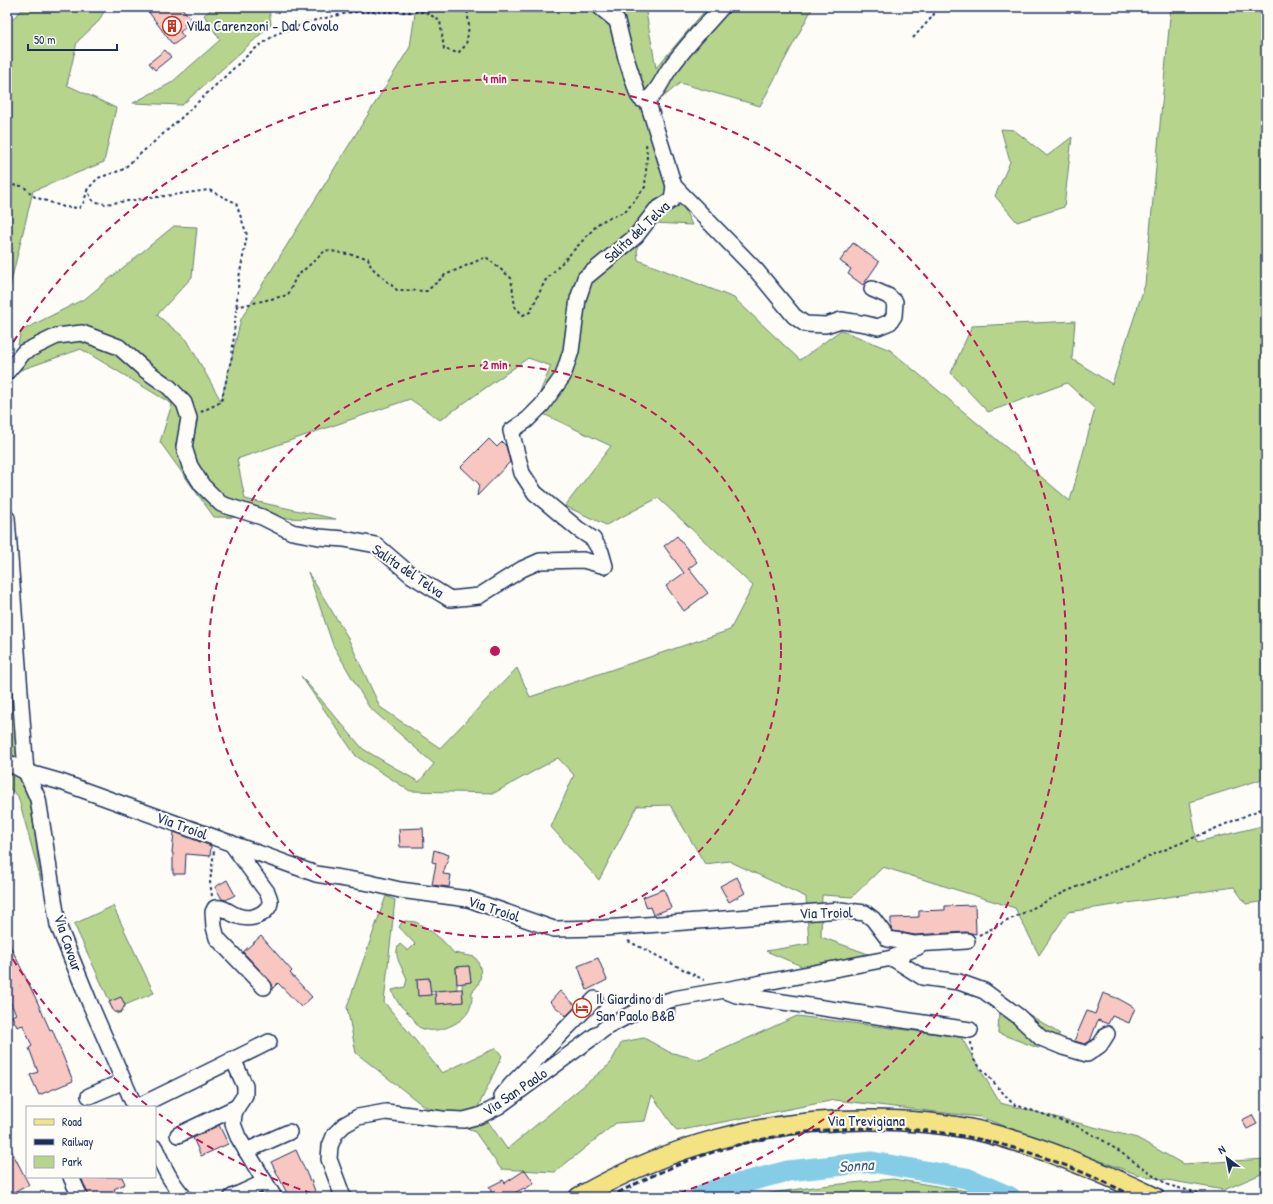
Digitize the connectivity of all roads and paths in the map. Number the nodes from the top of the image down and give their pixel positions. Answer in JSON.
{"nodes":[{"id":1,"x":467,"y":7,"type":"edge"},
{"id":2,"x":600,"y":7,"type":"edge"},
{"id":3,"x":722,"y":7,"type":"edge"},
{"id":4,"x":937,"y":7,"type":"edge"},
{"id":5,"x":913,"y":38,"type":"dead end"},
{"id":6,"x":647,"y":100,"type":"junction"},
{"id":7,"x":645,"y":141,"type":"dead end"},
{"id":8,"x":7,"y":185,"type":"edge"},
{"id":9,"x":674,"y":186,"type":"junction"},
{"id":10,"x":87,"y":190,"type":"junction"},
{"id":11,"x":872,"y":289,"type":"dead end"},
{"id":12,"x":236,"y":308,"type":"junction"},
{"id":13,"x":7,"y":372,"type":"edge"},
{"id":14,"x":189,"y":418,"type":"junction"},
{"id":15,"x":7,"y":518,"type":"edge"},
{"id":16,"x":7,"y":762,"type":"edge"},
{"id":17,"x":26,"y":772,"type":"junction"},
{"id":18,"x":1266,"y":807,"type":"edge"},
{"id":19,"x":216,"y":838,"type":"junction"},
{"id":20,"x":231,"y":844,"type":"junction"},
{"id":21,"x":215,"y":908,"type":"junction"},
{"id":22,"x":625,"y":939,"type":"dead end"},
{"id":23,"x":967,"y":941,"type":"joint"},
{"id":24,"x":920,"y":944,"type":"junction"},
{"id":25,"x":892,"y":958,"type":"junction"},
{"id":26,"x":264,"y":987,"type":"dead end"},
{"id":27,"x":725,"y":990,"type":"junction"},
{"id":28,"x":595,"y":999,"type":"dead end"},
{"id":29,"x":970,"y":1030,"type":"joint"},
{"id":30,"x":1107,"y":1034,"type":"dead end"},
{"id":31,"x":269,"y":1042,"type":"dead end"},
{"id":32,"x":233,"y":1059,"type":"junction"},
{"id":33,"x":124,"y":1081,"type":"junction"},
{"id":34,"x":89,"y":1096,"type":"dead end"},
{"id":35,"x":136,"y":1106,"type":"edge"},
{"id":36,"x":138,"y":1106,"type":"edge"},
{"id":37,"x":499,"y":1106,"type":"junction"},
{"id":38,"x":237,"y":1107,"type":"junction"},
{"id":39,"x":289,"y":1132,"type":"dead end"},
{"id":40,"x":178,"y":1135,"type":"dead end"},
{"id":41,"x":156,"y":1150,"type":"edge"},
{"id":42,"x":246,"y":1151,"type":"junction"},
{"id":43,"x":71,"y":1178,"type":"edge"},
{"id":44,"x":265,"y":1182,"type":"junction"},
{"id":45,"x":1266,"y":1193,"type":"edge"},
{"id":46,"x":80,"y":1197,"type":"edge"},
{"id":47,"x":184,"y":1197,"type":"edge"},
{"id":48,"x":232,"y":1197,"type":"edge"},
{"id":49,"x":274,"y":1197,"type":"edge"},
{"id":50,"x":343,"y":1197,"type":"edge"},
{"id":51,"x":579,"y":1197,"type":"edge"},
{"id":52,"x":1154,"y":1197,"type":"edge"},
{"id":53,"x":1213,"y":1197,"type":"edge"},
{"id":54,"x":1248,"y":1197,"type":"edge"}],
"edges":[{"from":1,"to":10,"type":"path"},
{"from":2,"to":6,"type":"street"},
{"from":3,"to":6,"type":"street"},
{"from":4,"to":5,"type":"path"},
{"from":6,"to":9,"type":"street"},
{"from":7,"to":12,"type":"path"},
{"from":8,"to":10,"type":"path"},
{"from":9,"to":11,"type":"street"},
{"from":9,"to":14,"type":"street","name":"Salita del Telva"},
{"from":10,"to":12,"type":"path"},
{"from":12,"to":14,"type":"path"},
{"from":13,"to":14,"type":"street"},
{"from":15,"to":17,"type":"street"},
{"from":16,"to":17,"type":"street","name":"Via Troiol"},
{"from":17,"to":19,"type":"street","name":"Via Troiol"},
{"from":17,"to":33,"type":"street","name":"Via Cavour"},
{"from":18,"to":23,"type":"path"},
{"from":19,"to":20,"type":"street","name":"Via Troiol"},
{"from":19,"to":21,"type":"path"},
{"from":20,"to":21,"type":"street"},
{"from":20,"to":24,"type":"street","name":"Via Troiol"},
{"from":21,"to":26,"type":"street"},
{"from":22,"to":27,"type":"path"},
{"from":23,"to":24,"type":"street","name":"Via Troiol"},
{"from":24,"to":25,"type":"street","name":"Via San Paolo"},
{"from":25,"to":27,"type":"street","name":"Via San Paolo"},
{"from":25,"to":30,"type":"street"},
{"from":27,"to":29,"type":"street"},
{"from":27,"to":37,"type":"street","name":"Via San Paolo"},
{"from":28,"to":37,"type":"street"},
{"from":29,"to":53,"type":"path"},
{"from":31,"to":32,"type":"street"},
{"from":32,"to":36,"type":"street"},
{"from":32,"to":38,"type":"street"},
{"from":33,"to":34,"type":"street"},
{"from":33,"to":35,"type":"street","name":"Via Cavour"},
{"from":37,"to":50,"type":"street","name":"Via San Paolo"},
{"from":38,"to":40,"type":"street"},
{"from":38,"to":42,"type":"street"},
{"from":39,"to":42,"type":"street"},
{"from":41,"to":47,"type":"street"},
{"from":42,"to":44,"type":"street"},
{"from":43,"to":46,"type":"street"},
{"from":44,"to":48,"type":"street"},
{"from":44,"to":49,"type":"street"},
{"from":45,"to":54,"type":"path"},
{"from":51,"to":52,"type":"main road","name":"Via Trevigiana"}]}
